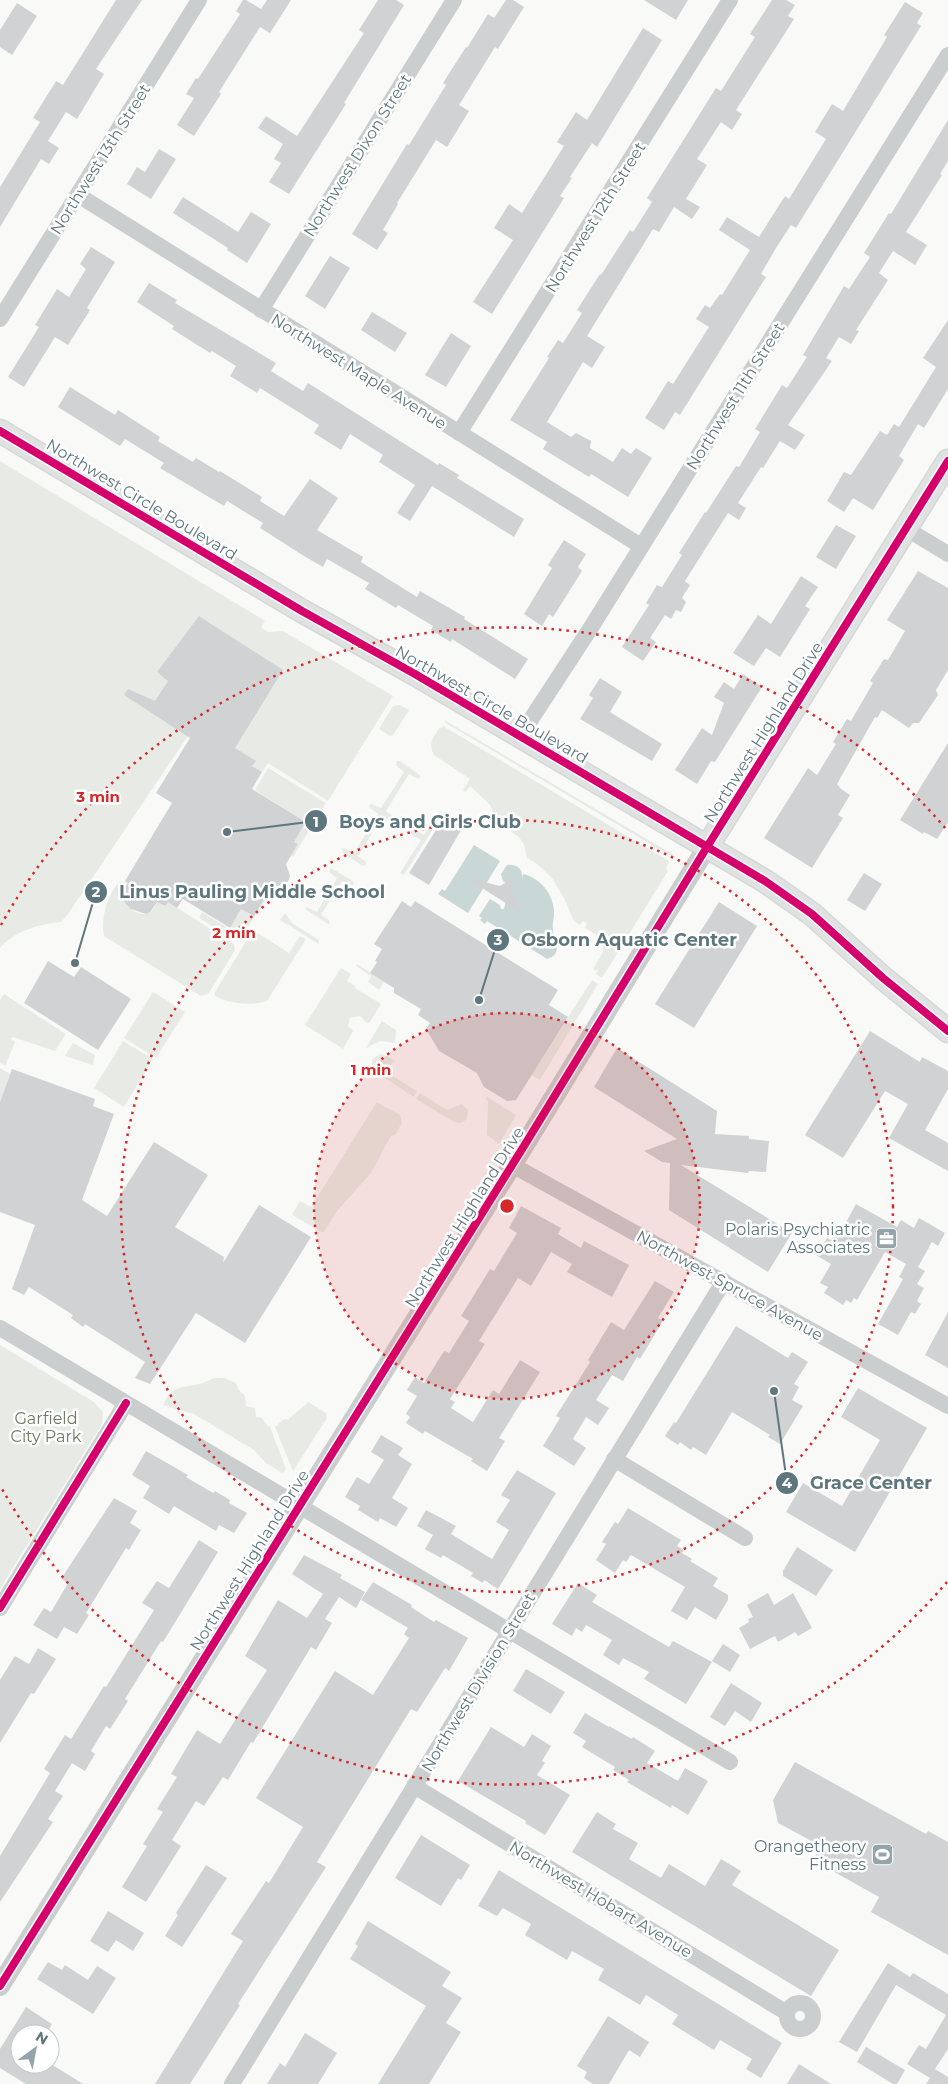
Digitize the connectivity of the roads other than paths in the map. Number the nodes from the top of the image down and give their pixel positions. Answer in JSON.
{"nodes":[{"id":1,"x":199,"y":0,"type":"edge"},
{"id":2,"x":454,"y":0,"type":"edge"},
{"id":3,"x":730,"y":0,"type":"edge"},
{"id":4,"x":948,"y":54,"type":"edge"},
{"id":5,"x":78,"y":195,"type":"junction"},
{"id":6,"x":261,"y":310,"type":"junction"},
{"id":7,"x":0,"y":318,"type":"edge"},
{"id":8,"x":0,"y":431,"type":"edge"},
{"id":9,"x":459,"y":433,"type":"junction"},
{"id":10,"x":948,"y":461,"type":"edge"},
{"id":11,"x":905,"y":528,"type":"junction"},
{"id":12,"x":641,"y":546,"type":"junction"},
{"id":13,"x":948,"y":554,"type":"edge"},
{"id":14,"x":520,"y":736,"type":"junction"},
{"id":15,"x":707,"y":847,"type":"junction"},
{"id":16,"x":948,"y":1030,"type":"edge"},
{"id":17,"x":512,"y":1165,"type":"junction"},
{"id":18,"x":724,"y":1280,"type":"junction"},
{"id":19,"x":0,"y":1328,"type":"edge"},
{"id":20,"x":126,"y":1403,"type":"junction"},
{"id":21,"x":948,"y":1406,"type":"edge"},
{"id":22,"x":614,"y":1459,"type":"junction"},
{"id":23,"x":298,"y":1506,"type":"junction"},
{"id":24,"x":745,"y":1538,"type":"dead end"},
{"id":25,"x":0,"y":1608,"type":"edge"},
{"id":26,"x":510,"y":1630,"type":"junction"},
{"id":27,"x":730,"y":1762,"type":"dead end"},
{"id":28,"x":414,"y":1786,"type":"junction"},
{"id":29,"x":0,"y":1986,"type":"edge"},
{"id":30,"x":787,"y":2013,"type":"dead end"},
{"id":31,"x":232,"y":2084,"type":"edge"}],
"edges":[{"from":1,"to":5,"type":"street","name":"Northwest 13th Street"},
{"from":2,"to":6,"type":"street","name":"Northwest Dixon Street"},
{"from":3,"to":9,"type":"street","name":"Northwest 12th Street"},
{"from":4,"to":12,"type":"street","name":"Northwest 11th Street"},
{"from":5,"to":6,"type":"street","name":"Northwest Maple Avenue"},
{"from":5,"to":7,"type":"street","name":"Northwest 13th Street"},
{"from":6,"to":9,"type":"street","name":"Northwest Maple Avenue"},
{"from":8,"to":14,"type":"main road","name":"Northwest Circle Boulevard"},
{"from":9,"to":12,"type":"street","name":"Northwest Maple Avenue"},
{"from":10,"to":11,"type":"main road","name":"Northwest Highland Drive"},
{"from":11,"to":13,"type":"street"},
{"from":11,"to":15,"type":"main road","name":"Northwest Highland Drive"},
{"from":12,"to":14,"type":"street","name":"Northwest 11th Street"},
{"from":14,"to":15,"type":"main road","name":"Northwest Circle Boulevard"},
{"from":15,"to":16,"type":"main road","name":"Northwest Circle Boulevard"},
{"from":15,"to":17,"type":"street","name":"Northwest Highland Drive"},
{"from":17,"to":18,"type":"street","name":"Northwest Spruce Avenue"},
{"from":17,"to":23,"type":"street","name":"Northwest Highland Drive"},
{"from":18,"to":21,"type":"street","name":"Northwest Spruce Avenue"},
{"from":18,"to":22,"type":"street","name":"Northwest Division Street"},
{"from":19,"to":20,"type":"street"},
{"from":20,"to":23,"type":"street"},
{"from":20,"to":25,"type":"street"},
{"from":22,"to":24,"type":"street"},
{"from":22,"to":26,"type":"street","name":"Northwest Division Street"},
{"from":23,"to":26,"type":"street"},
{"from":23,"to":29,"type":"street","name":"Northwest Highland Drive"},
{"from":26,"to":27,"type":"street"},
{"from":26,"to":28,"type":"street","name":"Northwest Division Street"},
{"from":28,"to":30,"type":"street","name":"Northwest Hobart Avenue"},
{"from":28,"to":31,"type":"street","name":"Northwest Division Street"}]}
